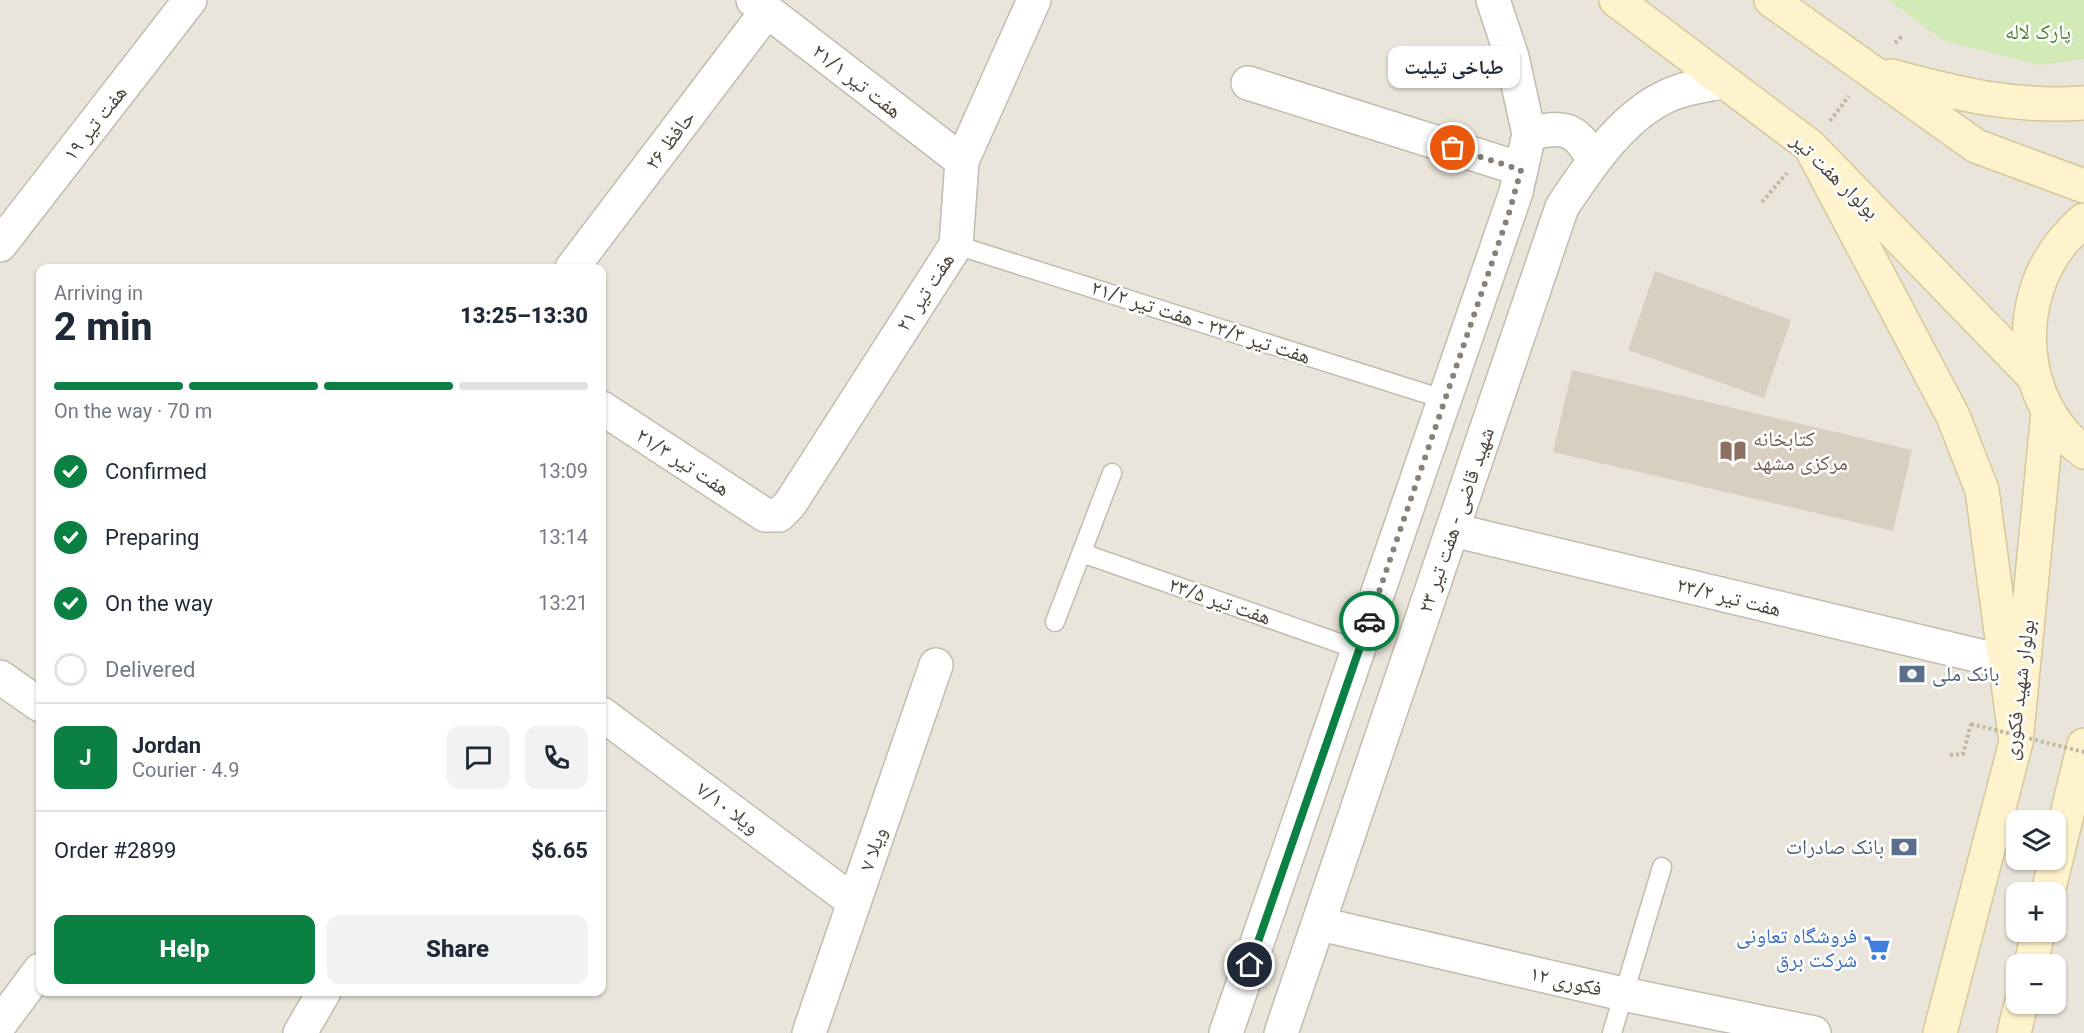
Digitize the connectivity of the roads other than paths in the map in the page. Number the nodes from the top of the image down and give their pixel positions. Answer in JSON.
{"nodes":[{"id":1,"x":190,"y":0,"type":"edge"},
{"id":2,"x":1034,"y":0,"type":"edge"},
{"id":3,"x":1492,"y":0,"type":"edge"},
{"id":4,"x":1617,"y":0,"type":"edge"},
{"id":5,"x":1772,"y":0,"type":"edge"},
{"id":6,"x":760,"y":5,"type":"edge"},
{"id":7,"x":1869,"y":70,"type":"junction"},
{"id":8,"x":1722,"y":82,"type":"junction"},
{"id":9,"x":1248,"y":83,"type":"dead end"},
{"id":10,"x":2084,"y":102,"type":"edge"},
{"id":11,"x":1529,"y":134,"type":"junction"},
{"id":12,"x":1810,"y":146,"type":"junction"},
{"id":13,"x":1593,"y":160,"type":"junction"},
{"id":14,"x":962,"y":161,"type":"junction"},
{"id":15,"x":1521,"y":170,"type":"junction"},
{"id":16,"x":2084,"y":186,"type":"edge"},
{"id":17,"x":2084,"y":220,"type":"edge"},
{"id":18,"x":0,"y":245,"type":"edge"},
{"id":19,"x":956,"y":245,"type":"junction"},
{"id":20,"x":575,"y":264,"type":"edge"},
{"id":21,"x":2033,"y":376,"type":"junction"},
{"id":22,"x":1446,"y":400,"type":"junction"},
{"id":23,"x":606,"y":411,"type":"edge"},
{"id":24,"x":2048,"y":412,"type":"junction"},
{"id":25,"x":2084,"y":452,"type":"edge"},
{"id":26,"x":1112,"y":473,"type":"dead end"},
{"id":27,"x":765,"y":515,"type":"joint"},
{"id":28,"x":1453,"y":530,"type":"junction"},
{"id":29,"x":1082,"y":553,"type":"junction"},
{"id":30,"x":1055,"y":622,"type":"dead end"},
{"id":31,"x":1359,"y":650,"type":"junction"},
{"id":32,"x":2005,"y":662,"type":"junction"},
{"id":33,"x":936,"y":665,"type":"dead end"},
{"id":34,"x":0,"y":677,"type":"edge"},
{"id":35,"x":36,"y":702,"type":"edge"},
{"id":36,"x":606,"y":717,"type":"edge"},
{"id":37,"x":2016,"y":742,"type":"junction"},
{"id":38,"x":2084,"y":745,"type":"edge"},
{"id":39,"x":1662,"y":867,"type":"dead end"},
{"id":40,"x":2050,"y":882,"type":"edge"},
{"id":41,"x":854,"y":902,"type":"junction"},
{"id":42,"x":1320,"y":924,"type":"junction"},
{"id":43,"x":36,"y":975,"type":"edge"},
{"id":44,"x":1623,"y":994,"type":"junction"},
{"id":45,"x":322,"y":996,"type":"edge"},
{"id":46,"x":2019,"y":1014,"type":"edge"},
{"id":47,"x":0,"y":1024,"type":"edge"},
{"id":48,"x":300,"y":1033,"type":"edge"},
{"id":49,"x":809,"y":1033,"type":"edge"},
{"id":50,"x":1226,"y":1033,"type":"edge"},
{"id":51,"x":1281,"y":1033,"type":"edge"},
{"id":52,"x":1612,"y":1033,"type":"edge"},
{"id":53,"x":1814,"y":1033,"type":"edge"},
{"id":54,"x":1940,"y":1033,"type":"edge"},
{"id":55,"x":2014,"y":1033,"type":"edge"}],
"edges":[{"from":1,"to":18,"type":"street","name":"هفت تیر ۱۹"},
{"from":2,"to":14,"type":"street","name":"هفت تیر ۲۱"},
{"from":3,"to":11,"type":"street"},
{"from":4,"to":8,"type":"main road","name":"بولوار هفت تیر"},
{"from":5,"to":7,"type":"main road"},
{"from":6,"to":14,"type":"street","name":"هفت تیر ۲۱/۱"},
{"from":6,"to":20,"type":"street","name":"حافظ ۲۶"},
{"from":7,"to":10,"type":"main road"},
{"from":7,"to":16,"type":"main road"},
{"from":8,"to":12,"type":"main road","name":"بولوار هفت تیر"},
{"from":8,"to":13,"type":"street","name":"شهید قاضی - هفت تیر ۲۳"},
{"from":9,"to":15,"type":"street"},
{"from":11,"to":13,"type":"street"},
{"from":11,"to":15,"type":"street"},
{"from":12,"to":21,"type":"main road","name":"بولوار هفت تیر"},
{"from":12,"to":32,"type":"main road"},
{"from":13,"to":28,"type":"street","name":"شهید قاضی - هفت تیر ۲۳"},
{"from":14,"to":19,"type":"street","name":"هفت تیر ۲۱"},
{"from":15,"to":22,"type":"street"},
{"from":17,"to":21,"type":"main road"},
{"from":19,"to":22,"type":"lane","name":"هفت تیر ۲۳/۳ - هفت تیر ۲۱/۲"},
{"from":19,"to":27,"type":"street","name":"هفت تیر ۲۱"},
{"from":21,"to":24,"type":"main road"},
{"from":22,"to":31,"type":"street"},
{"from":23,"to":27,"type":"street","name":"هفت تیر ۲۱/۳"},
{"from":24,"to":25,"type":"main road"},
{"from":24,"to":37,"type":"main road","name":"بولوار شهید فکوری"},
{"from":26,"to":29,"type":"lane"},
{"from":28,"to":32,"type":"street","name":"هفت تیر ۲۳/۲"},
{"from":28,"to":42,"type":"street","name":"شهید قاضی - هفت تیر ۲۳"},
{"from":29,"to":30,"type":"lane"},
{"from":29,"to":31,"type":"lane","name":"هفت تیر ۲۳/۵"},
{"from":31,"to":50,"type":"street"},
{"from":32,"to":37,"type":"main road"},
{"from":33,"to":41,"type":"street","name":"ویلا ۷"},
{"from":34,"to":35,"type":"street"},
{"from":36,"to":41,"type":"street","name":"ویلا ۷/۱۰"},
{"from":37,"to":54,"type":"main road","name":"بولوار شهید فکوری"},
{"from":38,"to":40,"type":"main road"},
{"from":39,"to":44,"type":"lane"},
{"from":41,"to":49,"type":"street","name":"ویلا ۷"},
{"from":42,"to":44,"type":"street","name":"فکوری ۱۲"},
{"from":42,"to":51,"type":"street","name":"شهید قاضی - هفت تیر ۲۳"},
{"from":43,"to":47,"type":"street"},
{"from":44,"to":52,"type":"lane"},
{"from":44,"to":53,"type":"street","name":"فکوری ۱۲"},
{"from":45,"to":48,"type":"street"},
{"from":46,"to":55,"type":"main road"}]}
